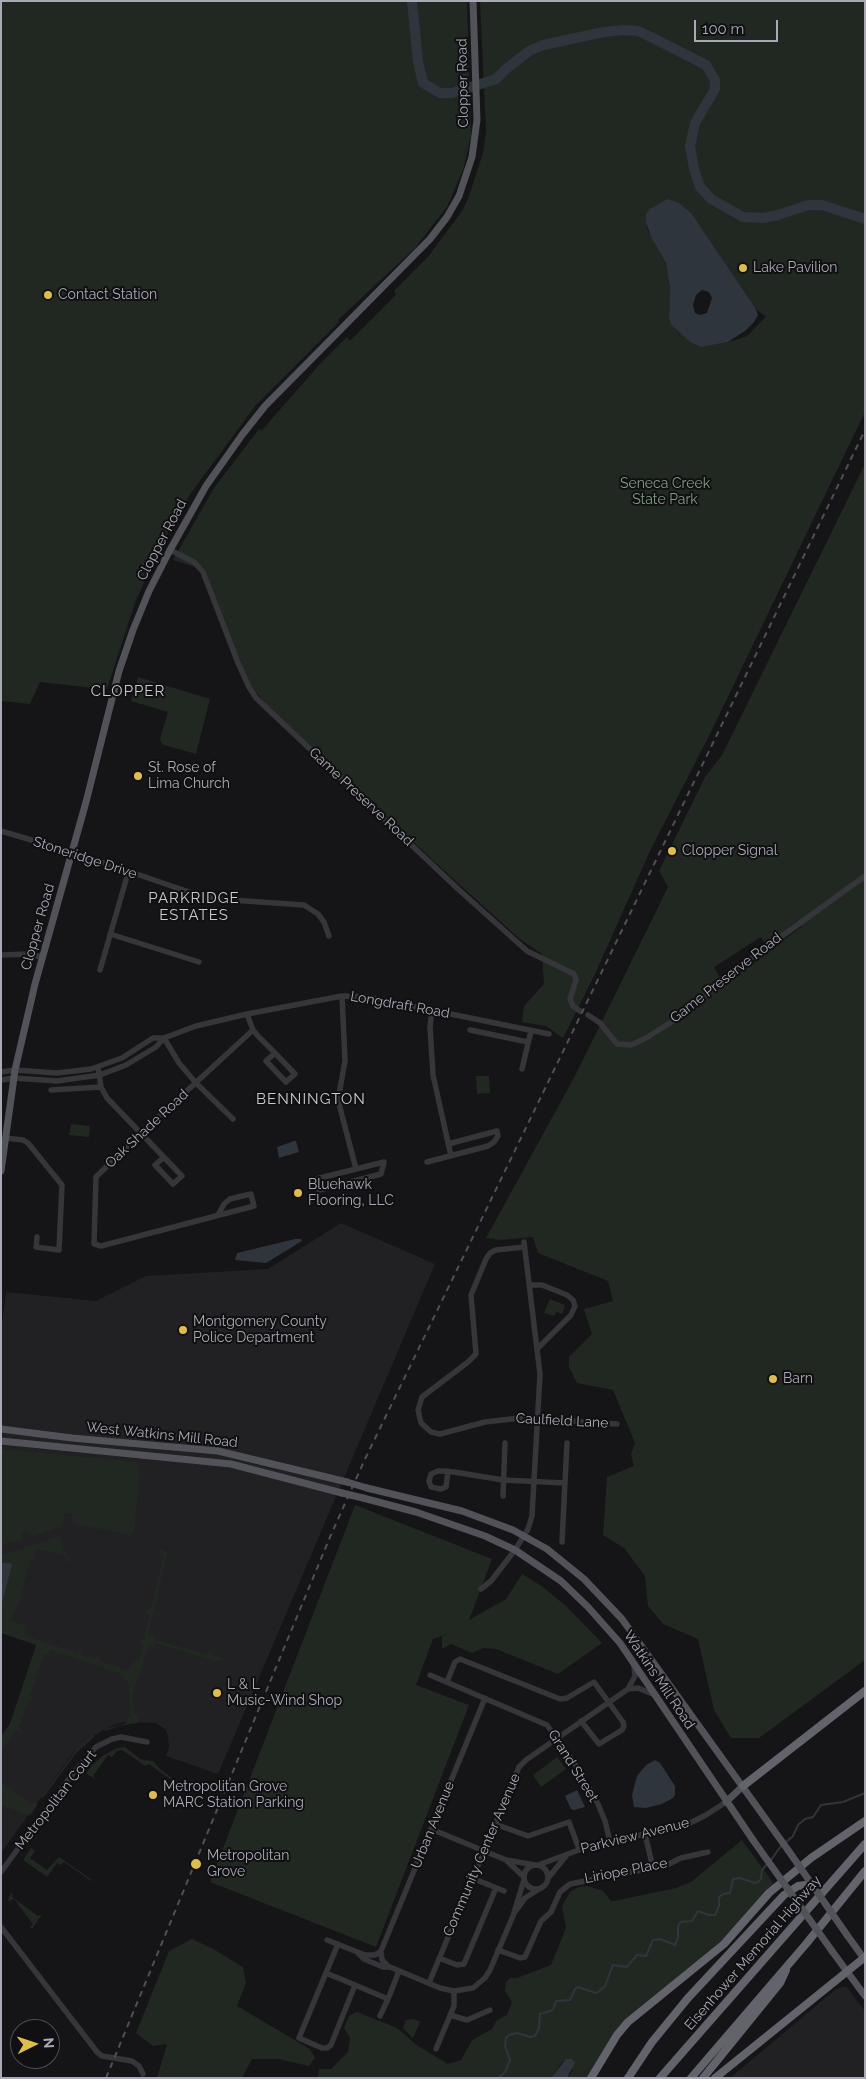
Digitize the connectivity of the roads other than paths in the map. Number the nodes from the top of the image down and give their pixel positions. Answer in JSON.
{"nodes":[{"id":1,"x":474,"y":1,"type":"edge"},
{"id":2,"x":170,"y":550,"type":"junction"},
{"id":3,"x":1,"y":831,"type":"edge"},
{"id":4,"x":72,"y":852,"type":"junction"},
{"id":5,"x":128,"y":873,"type":"junction"},
{"id":6,"x":865,"y":876,"type":"edge"},
{"id":7,"x":110,"y":934,"type":"junction"},
{"id":8,"x":329,"y":936,"type":"dead end"},
{"id":9,"x":1,"y":955,"type":"edge"},
{"id":10,"x":42,"y":957,"type":"junction"},
{"id":11,"x":199,"y":962,"type":"dead end"},
{"id":12,"x":100,"y":970,"type":"dead end"},
{"id":13,"x":342,"y":996,"type":"junction"},
{"id":14,"x":432,"y":1010,"type":"junction"},
{"id":15,"x":580,"y":1011,"type":"dead end"},
{"id":16,"x":247,"y":1014,"type":"junction"},
{"id":17,"x":588,"y":1015,"type":"dead end"},
{"id":18,"x":253,"y":1030,"type":"junction"},
{"id":19,"x":470,"y":1030,"type":"dead end"},
{"id":20,"x":531,"y":1031,"type":"junction"},
{"id":21,"x":549,"y":1034,"type":"dead end"},
{"id":22,"x":164,"y":1038,"type":"junction"},
{"id":23,"x":528,"y":1042,"type":"junction"},
{"id":24,"x":275,"y":1053,"type":"junction"},
{"id":25,"x":98,"y":1067,"type":"junction"},
{"id":26,"x":522,"y":1069,"type":"dead end"},
{"id":27,"x":15,"y":1070,"type":"junction"},
{"id":28,"x":1,"y":1072,"type":"edge"},
{"id":29,"x":100,"y":1075,"type":"junction"},
{"id":30,"x":14,"y":1078,"type":"junction"},
{"id":31,"x":1,"y":1080,"type":"edge"},
{"id":32,"x":196,"y":1083,"type":"junction"},
{"id":33,"x":101,"y":1087,"type":"junction"},
{"id":34,"x":51,"y":1090,"type":"dead end"},
{"id":35,"x":233,"y":1119,"type":"dead end"},
{"id":36,"x":141,"y":1133,"type":"junction"},
{"id":37,"x":6,"y":1138,"type":"junction"},
{"id":38,"x":448,"y":1144,"type":"junction"},
{"id":39,"x":451,"y":1156,"type":"junction"},
{"id":40,"x":164,"y":1157,"type":"junction"},
{"id":41,"x":427,"y":1162,"type":"dead end"},
{"id":42,"x":356,"y":1169,"type":"junction"},
{"id":43,"x":1,"y":1171,"type":"edge"},
{"id":44,"x":218,"y":1215,"type":"junction"},
{"id":45,"x":37,"y":1237,"type":"dead end"},
{"id":46,"x":530,"y":1286,"type":"junction"},
{"id":47,"x":537,"y":1349,"type":"junction"},
{"id":48,"x":538,"y":1418,"type":"junction"},
{"id":49,"x":617,"y":1424,"type":"dead end"},
{"id":50,"x":1,"y":1429,"type":"edge"},
{"id":51,"x":1,"y":1440,"type":"edge"},
{"id":52,"x":505,"y":1443,"type":"dead end"},
{"id":53,"x":567,"y":1443,"type":"dead end"},
{"id":54,"x":448,"y":1471,"type":"dead end"},
{"id":55,"x":503,"y":1480,"type":"junction"},
{"id":56,"x":347,"y":1482,"type":"joint"},
{"id":57,"x":534,"y":1482,"type":"junction"},
{"id":58,"x":565,"y":1483,"type":"junction"},
{"id":59,"x":342,"y":1492,"type":"joint"},
{"id":60,"x":502,"y":1496,"type":"dead end"},
{"id":61,"x":524,"y":1536,"type":"junction"},
{"id":62,"x":562,"y":1542,"type":"dead end"},
{"id":63,"x":515,"y":1550,"type":"junction"},
{"id":64,"x":481,"y":1589,"type":"dead end"},
{"id":65,"x":634,"y":1664,"type":"junction"},
{"id":66,"x":430,"y":1675,"type":"dead end"},
{"id":67,"x":447,"y":1682,"type":"junction"},
{"id":68,"x":628,"y":1689,"type":"junction"},
{"id":69,"x":865,"y":1691,"type":"edge"},
{"id":70,"x":655,"y":1695,"type":"junction"},
{"id":71,"x":485,"y":1698,"type":"junction"},
{"id":72,"x":609,"y":1702,"type":"junction"},
{"id":73,"x":581,"y":1721,"type":"junction"},
{"id":74,"x":557,"y":1738,"type":"junction"},
{"id":75,"x":147,"y":1742,"type":"dead end"},
{"id":76,"x":743,"y":1786,"type":"junction"},
{"id":77,"x":726,"y":1802,"type":"junction"},
{"id":78,"x":865,"y":1821,"type":"edge"},
{"id":79,"x":495,"y":1824,"type":"junction"},
{"id":80,"x":431,"y":1829,"type":"junction"},
{"id":81,"x":646,"y":1834,"type":"junction"},
{"id":82,"x":610,"y":1842,"type":"junction"},
{"id":83,"x":865,"y":1844,"type":"edge"},
{"id":84,"x":579,"y":1849,"type":"junction"},
{"id":85,"x":484,"y":1851,"type":"junction"},
{"id":86,"x":708,"y":1852,"type":"dead end"},
{"id":87,"x":570,"y":1853,"type":"junction"},
{"id":88,"x":506,"y":1860,"type":"junction"},
{"id":89,"x":536,"y":1865,"type":"junction"},
{"id":90,"x":653,"y":1868,"type":"junction"},
{"id":91,"x":1,"y":1872,"type":"edge"},
{"id":92,"x":865,"y":1872,"type":"edge"},
{"id":93,"x":549,"y":1877,"type":"junction"},
{"id":94,"x":472,"y":1878,"type":"junction"},
{"id":95,"x":524,"y":1878,"type":"junction"},
{"id":96,"x":813,"y":1887,"type":"junction"},
{"id":97,"x":496,"y":1888,"type":"junction"},
{"id":98,"x":539,"y":1889,"type":"junction"},
{"id":99,"x":504,"y":1891,"type":"dead end"},
{"id":100,"x":787,"y":1893,"type":"junction"},
{"id":101,"x":513,"y":1916,"type":"junction"},
{"id":102,"x":1,"y":1927,"type":"edge"},
{"id":103,"x":327,"y":1940,"type":"dead end"},
{"id":104,"x":338,"y":1944,"type":"junction"},
{"id":105,"x":498,"y":1950,"type":"junction"},
{"id":106,"x":381,"y":1951,"type":"junction"},
{"id":107,"x":358,"y":1953,"type":"junction"},
{"id":108,"x":439,"y":1958,"type":"junction"},
{"id":109,"x":864,"y":1959,"type":"edge"},
{"id":110,"x":788,"y":1963,"type":"junction"},
{"id":111,"x":390,"y":1967,"type":"junction"},
{"id":112,"x":399,"y":1971,"type":"junction"},
{"id":113,"x":848,"y":1972,"type":"junction"},
{"id":114,"x":326,"y":1973,"type":"junction"},
{"id":115,"x":428,"y":1984,"type":"junction"},
{"id":116,"x":355,"y":1985,"type":"junction"},
{"id":117,"x":454,"y":1991,"type":"junction"},
{"id":118,"x":865,"y":1996,"type":"edge"},
{"id":119,"x":388,"y":1999,"type":"junction"},
{"id":120,"x":490,"y":2010,"type":"dead end"},
{"id":121,"x":450,"y":2015,"type":"junction"},
{"id":122,"x":380,"y":2016,"type":"dead end"},
{"id":123,"x":436,"y":2049,"type":"dead end"},
{"id":124,"x":143,"y":2074,"type":"dead end"},
{"id":125,"x":591,"y":2078,"type":"edge"},
{"id":126,"x":628,"y":2078,"type":"edge"},
{"id":127,"x":660,"y":2078,"type":"edge"},
{"id":128,"x":691,"y":2078,"type":"edge"},
{"id":129,"x":703,"y":2078,"type":"edge"},
{"id":130,"x":714,"y":2078,"type":"edge"}],
"edges":[{"from":1,"to":2,"type":"main road","name":"Clopper Road"},
{"from":2,"to":4,"type":"main road","name":"Clopper Road"},
{"from":2,"to":15,"type":"street","name":"Game Preserve Road"},
{"from":3,"to":4,"type":"street","name":"Stoneridge Drive"},
{"from":4,"to":5,"type":"street","name":"Stoneridge Drive"},
{"from":4,"to":10,"type":"main road","name":"Clopper Road"},
{"from":5,"to":7,"type":"street"},
{"from":5,"to":8,"type":"street","name":"Stoneridge Drive"},
{"from":6,"to":17,"type":"street","name":"Game Preserve Road"},
{"from":7,"to":11,"type":"street"},
{"from":7,"to":12,"type":"street"},
{"from":9,"to":10,"type":"street"},
{"from":10,"to":27,"type":"main road","name":"Clopper Road"},
{"from":13,"to":14,"type":"street","name":"Longdraft Road"},
{"from":13,"to":16,"type":"street","name":"Longdraft Road"},
{"from":13,"to":42,"type":"street"},
{"from":14,"to":20,"type":"street","name":"Longdraft Road"},
{"from":14,"to":38,"type":"street"},
{"from":16,"to":18,"type":"street"},
{"from":16,"to":22,"type":"street","name":"Longdraft Road"},
{"from":18,"to":24,"type":"street"},
{"from":18,"to":32,"type":"street","name":"Oak Shade Road"},
{"from":19,"to":23,"type":"street"},
{"from":20,"to":21,"type":"street","name":"Longdraft Road"},
{"from":20,"to":23,"type":"street"},
{"from":22,"to":25,"type":"street","name":"Longdraft Road"},
{"from":22,"to":29,"type":"street","name":"Longdraft Road"},
{"from":22,"to":32,"type":"street"},
{"from":23,"to":26,"type":"street"},
{"from":24,"to":24,"type":"street"},
{"from":25,"to":27,"type":"street","name":"Longdraft Road"},
{"from":25,"to":29,"type":"street"},
{"from":27,"to":28,"type":"street","name":"Longdraft Road"},
{"from":27,"to":30,"type":"main road","name":"Clopper Road"},
{"from":29,"to":30,"type":"street","name":"Longdraft Road"},
{"from":29,"to":33,"type":"street"},
{"from":30,"to":31,"type":"street","name":"Longdraft Road"},
{"from":30,"to":37,"type":"main road","name":"Clopper Road"},
{"from":32,"to":35,"type":"street"},
{"from":32,"to":36,"type":"street","name":"Oak Shade Road"},
{"from":33,"to":34,"type":"street"},
{"from":33,"to":36,"type":"street"},
{"from":36,"to":40,"type":"street"},
{"from":36,"to":44,"type":"street","name":"Oak Shade Road"},
{"from":37,"to":43,"type":"main road","name":"Clopper Road"},
{"from":37,"to":45,"type":"street"},
{"from":38,"to":39,"type":"street"},
{"from":38,"to":39,"type":"street"},
{"from":39,"to":41,"type":"street"},
{"from":40,"to":40,"type":"street"},
{"from":42,"to":42,"type":"street"},
{"from":44,"to":44,"type":"street","name":"Oak Shade Road"},
{"from":46,"to":47,"type":"street"},
{"from":46,"to":47,"type":"street"},
{"from":46,"to":48,"type":"street","name":"Caulfield Lane"},
{"from":47,"to":48,"type":"street"},
{"from":48,"to":49,"type":"street","name":"Caulfield Lane"},
{"from":48,"to":57,"type":"street"},
{"from":50,"to":56,"type":"main road","name":"West Watkins Mill Road"},
{"from":51,"to":59,"type":"main road","name":"West Watkins Mill Road"},
{"from":52,"to":55,"type":"street"},
{"from":53,"to":58,"type":"street"},
{"from":54,"to":55,"type":"street"},
{"from":55,"to":57,"type":"street"},
{"from":55,"to":60,"type":"street"},
{"from":56,"to":61,"type":"main road","name":"Watkins Mill Road","bridge":true},
{"from":57,"to":58,"type":"street"},
{"from":57,"to":61,"type":"street"},
{"from":58,"to":62,"type":"street"},
{"from":59,"to":63,"type":"main road","name":"Watkins Mill Road","bridge":true},
{"from":61,"to":63,"type":"street"},
{"from":61,"to":76,"type":"main road","name":"Watkins Mill Road"},
{"from":63,"to":64,"type":"street"},
{"from":63,"to":65,"type":"main road","name":"Watkins Mill Road"},
{"from":65,"to":68,"type":"street"},
{"from":65,"to":70,"type":"main road","name":"Watkins Mill Road"},
{"from":66,"to":67,"type":"street","name":"Grand Street"},
{"from":67,"to":71,"type":"street","name":"Grand Street"},
{"from":67,"to":72,"type":"street"},
{"from":68,"to":70,"type":"street"},
{"from":68,"to":72,"type":"street","name":"Community Center Avenue"},
{"from":69,"to":76,"type":"highway"},
{"from":70,"to":77,"type":"main road","name":"Watkins Mill Road"},
{"from":71,"to":74,"type":"street","name":"Grand Street"},
{"from":71,"to":80,"type":"street","name":"Urban Avenue"},
{"from":72,"to":73,"type":"street","name":"Community Center Avenue"},
{"from":72,"to":73,"type":"street"},
{"from":73,"to":74,"type":"street","name":"Community Center Avenue"},
{"from":74,"to":79,"type":"street","name":"Community Center Avenue"},
{"from":74,"to":82,"type":"street","name":"Grand Street"},
{"from":75,"to":91,"type":"street","name":"Metropolitan Court"},
{"from":76,"to":77,"type":"main road"},
{"from":76,"to":96,"type":"main road","name":"Watkins Mill Road","bridge":true},
{"from":77,"to":81,"type":"street","name":"Parkview Avenue"},
{"from":77,"to":100,"type":"main road","name":"Watkins Mill Road","bridge":true},
{"from":78,"to":125,"type":"highway"},
{"from":79,"to":84,"type":"street"},
{"from":79,"to":85,"type":"street","name":"Community Center Avenue"},
{"from":80,"to":85,"type":"street"},
{"from":80,"to":106,"type":"street","name":"Urban Avenue"},
{"from":81,"to":82,"type":"street","name":"Parkview Avenue"},
{"from":81,"to":90,"type":"street"},
{"from":82,"to":84,"type":"street","name":"Parkview Avenue"},
{"from":83,"to":127,"type":"highway","name":"Eisenhower Memorial Highway"},
{"from":84,"to":87,"type":"street","name":"Parkview Avenue"},
{"from":85,"to":88,"type":"street"},
{"from":85,"to":94,"type":"street","name":"Community Center Avenue"},
{"from":86,"to":90,"type":"street","name":"Liriope Place"},
{"from":87,"to":89,"type":"street","name":"Parkview Avenue"},
{"from":87,"to":93,"type":"street","name":"Parkview Avenue"},
{"from":88,"to":89,"type":"street"},
{"from":88,"to":95,"type":"street"},
{"from":89,"to":93,"type":"street"},
{"from":89,"to":95,"type":"street"},
{"from":90,"to":105,"type":"street","name":"Liriope Place"},
{"from":92,"to":110,"type":"highway"},
{"from":93,"to":98,"type":"street"},
{"from":94,"to":97,"type":"street"},
{"from":94,"to":108,"type":"street","name":"Community Center Avenue"},
{"from":95,"to":98,"type":"street"},
{"from":95,"to":101,"type":"street"},
{"from":96,"to":100,"type":"highway"},
{"from":96,"to":109,"type":"main road","name":"Watkins Mill Road","bridge":true},
{"from":97,"to":99,"type":"street"},
{"from":97,"to":108,"type":"street"},
{"from":98,"to":101,"type":"street"},
{"from":100,"to":113,"type":"main road","name":"Watkins Mill Road","bridge":true},
{"from":100,"to":126,"type":"highway"},
{"from":101,"to":105,"type":"street"},
{"from":102,"to":124,"type":"street"},
{"from":103,"to":104,"type":"street"},
{"from":104,"to":107,"type":"street"},
{"from":104,"to":114,"type":"street"},
{"from":105,"to":117,"type":"street"},
{"from":106,"to":107,"type":"street"},
{"from":106,"to":111,"type":"street"},
{"from":107,"to":111,"type":"street"},
{"from":108,"to":115,"type":"street","name":"Community Center Avenue"},
{"from":109,"to":113,"type":"highway"},
{"from":110,"to":128,"type":"highway"},
{"from":110,"to":129,"type":"highway"},
{"from":111,"to":112,"type":"street"},
{"from":112,"to":115,"type":"street"},
{"from":112,"to":119,"type":"street"},
{"from":113,"to":118,"type":"main road","name":"Watkins Mill Road"},
{"from":113,"to":130,"type":"highway"},
{"from":114,"to":116,"type":"street"},
{"from":114,"to":116,"type":"street"},
{"from":115,"to":117,"type":"street"},
{"from":116,"to":119,"type":"street"},
{"from":117,"to":121,"type":"street"},
{"from":119,"to":122,"type":"street"},
{"from":120,"to":121,"type":"street"},
{"from":121,"to":123,"type":"street"}]}
